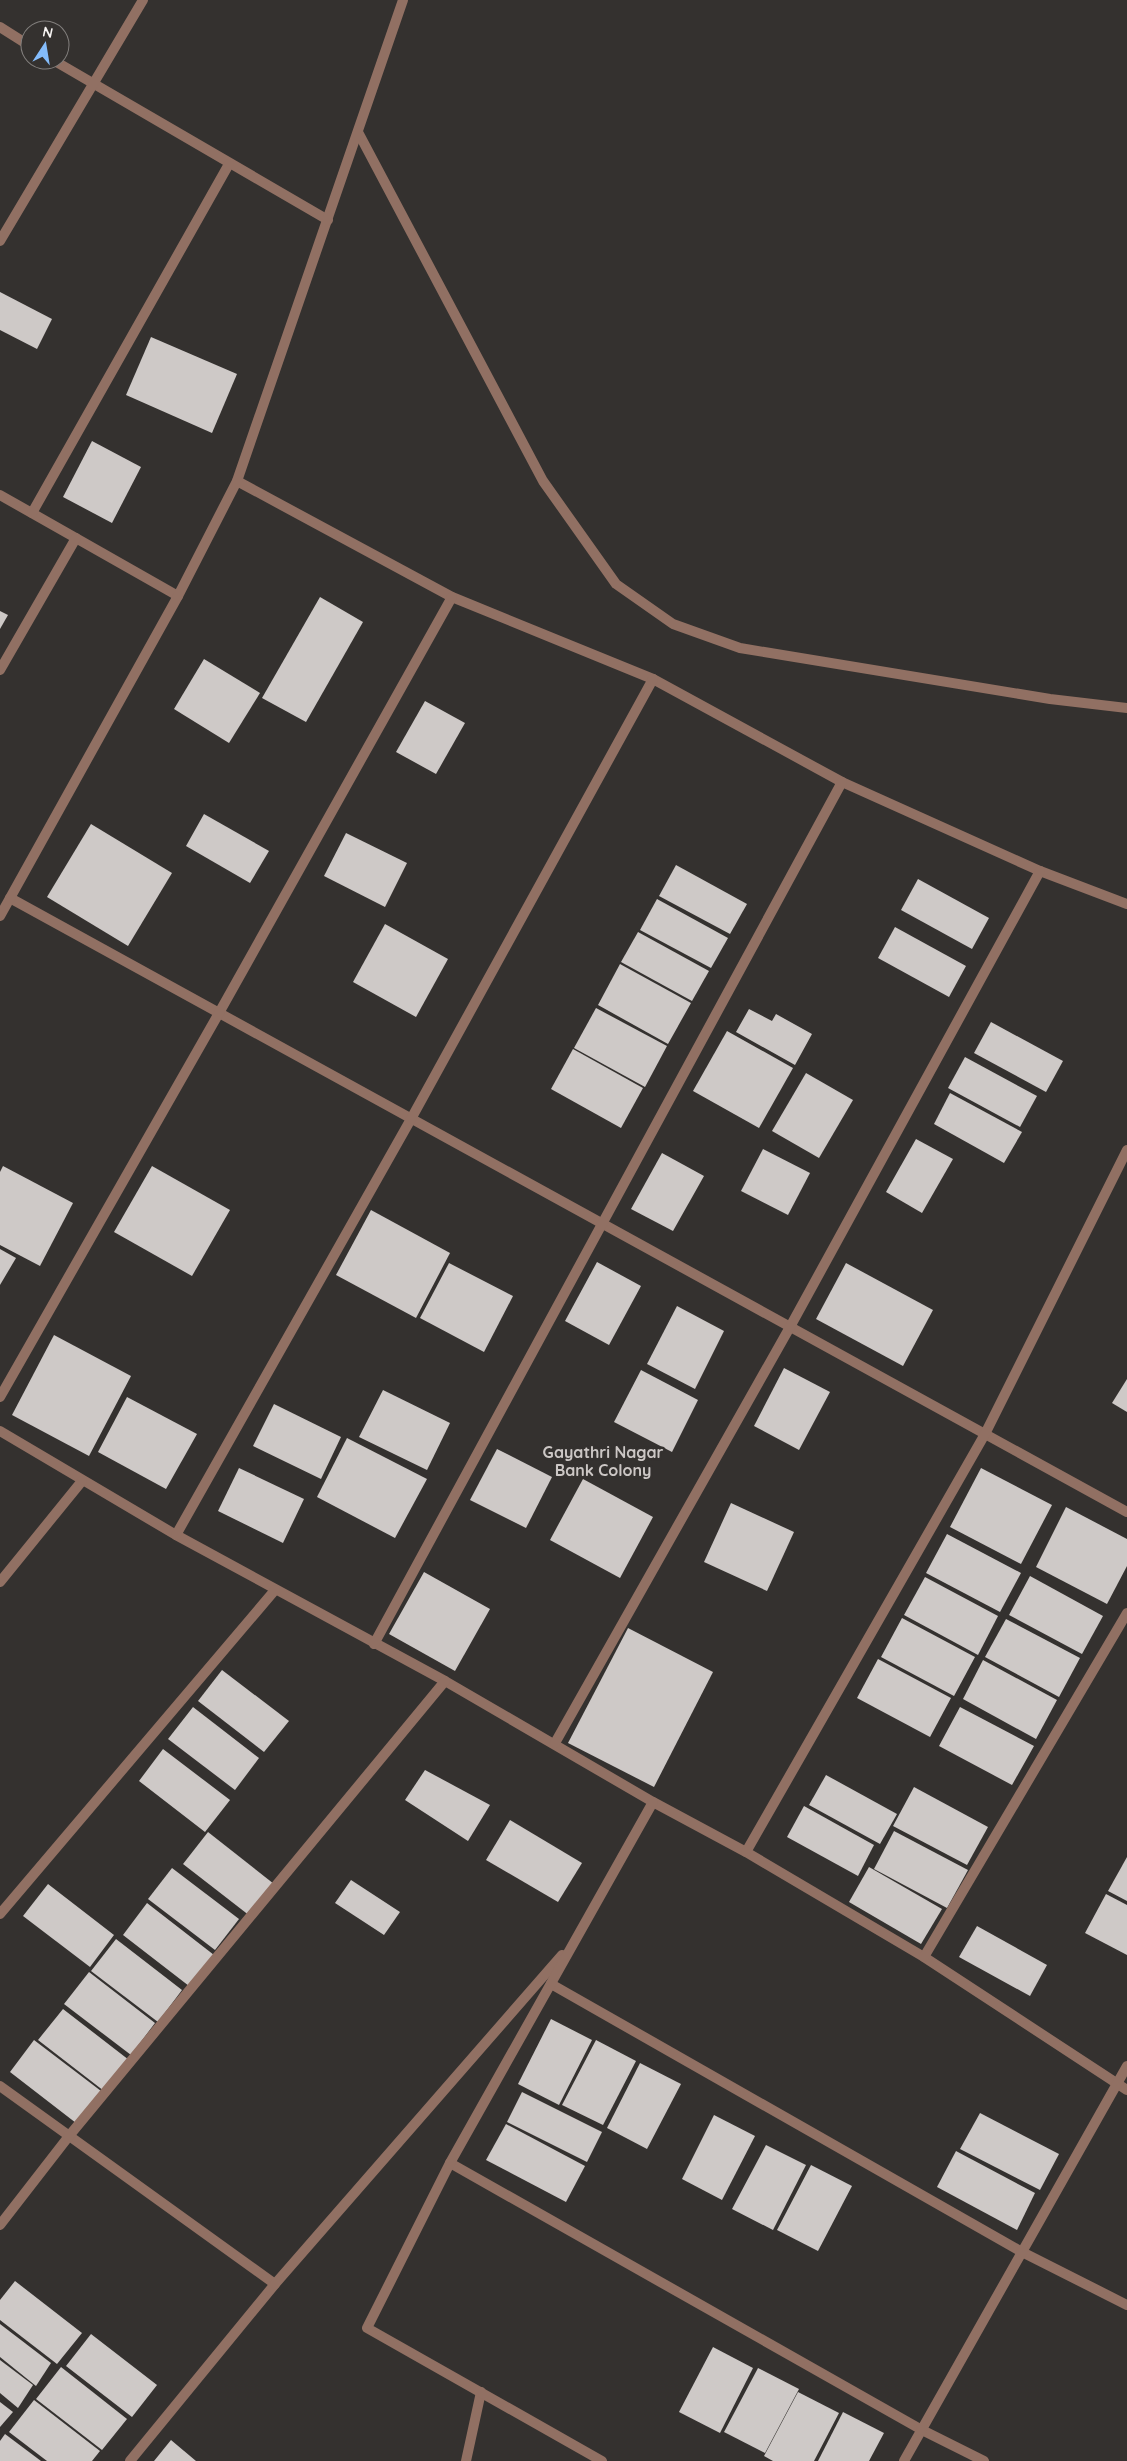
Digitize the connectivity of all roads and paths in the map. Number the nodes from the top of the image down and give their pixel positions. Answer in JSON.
{"nodes":[{"id":1,"x":143,"y":0,"type":"edge"},
{"id":2,"x":403,"y":0,"type":"edge"},
{"id":3,"x":0,"y":27,"type":"edge"},
{"id":4,"x":20,"y":40,"type":"edge"},
{"id":5,"x":69,"y":70,"type":"edge"},
{"id":6,"x":93,"y":85,"type":"junction"},
{"id":7,"x":358,"y":132,"type":"junction"},
{"id":8,"x":229,"y":164,"type":"junction"},
{"id":9,"x":328,"y":220,"type":"junction"},
{"id":10,"x":0,"y":242,"type":"edge"},
{"id":11,"x":237,"y":481,"type":"junction"},
{"id":12,"x":0,"y":495,"type":"edge"},
{"id":13,"x":32,"y":513,"type":"junction"},
{"id":14,"x":76,"y":538,"type":"junction"},
{"id":15,"x":178,"y":596,"type":"junction"},
{"id":16,"x":452,"y":597,"type":"junction"},
{"id":17,"x":0,"y":670,"type":"edge"},
{"id":18,"x":653,"y":678,"type":"junction"},
{"id":19,"x":1127,"y":708,"type":"edge"},
{"id":20,"x":842,"y":782,"type":"junction"},
{"id":21,"x":1040,"y":871,"type":"junction"},
{"id":22,"x":10,"y":898,"type":"junction"},
{"id":23,"x":1127,"y":904,"type":"edge"},
{"id":24,"x":0,"y":916,"type":"edge"},
{"id":25,"x":219,"y":1013,"type":"junction"},
{"id":26,"x":411,"y":1118,"type":"junction"},
{"id":27,"x":1127,"y":1150,"type":"edge"},
{"id":28,"x":603,"y":1224,"type":"junction"},
{"id":29,"x":790,"y":1327,"type":"junction"},
{"id":30,"x":0,"y":1396,"type":"edge"},
{"id":31,"x":0,"y":1431,"type":"edge"},
{"id":32,"x":985,"y":1434,"type":"junction"},
{"id":33,"x":82,"y":1481,"type":"junction"},
{"id":34,"x":1127,"y":1512,"type":"edge"},
{"id":35,"x":176,"y":1535,"type":"junction"},
{"id":36,"x":0,"y":1582,"type":"edge"},
{"id":37,"x":275,"y":1590,"type":"junction"},
{"id":38,"x":1127,"y":1613,"type":"edge"},
{"id":39,"x":374,"y":1644,"type":"junction"},
{"id":40,"x":445,"y":1681,"type":"junction"},
{"id":41,"x":555,"y":1743,"type":"junction"},
{"id":42,"x":653,"y":1802,"type":"junction"},
{"id":43,"x":746,"y":1852,"type":"junction"},
{"id":44,"x":0,"y":1914,"type":"edge"},
{"id":45,"x":576,"y":1940,"type":"junction"},
{"id":46,"x":924,"y":1957,"type":"junction"},
{"id":47,"x":551,"y":1984,"type":"junction"},
{"id":48,"x":1127,"y":2066,"type":"edge"},
{"id":49,"x":1117,"y":2084,"type":"junction"},
{"id":50,"x":0,"y":2086,"type":"edge"},
{"id":51,"x":1127,"y":2090,"type":"edge"},
{"id":52,"x":69,"y":2136,"type":"junction"},
{"id":53,"x":450,"y":2164,"type":"junction"},
{"id":54,"x":0,"y":2224,"type":"edge"},
{"id":55,"x":1022,"y":2252,"type":"junction"},
{"id":56,"x":275,"y":2284,"type":"junction"},
{"id":57,"x":1127,"y":2305,"type":"edge"},
{"id":58,"x":481,"y":2392,"type":"junction"},
{"id":59,"x":922,"y":2430,"type":"junction"},
{"id":60,"x":130,"y":2461,"type":"edge"},
{"id":61,"x":466,"y":2461,"type":"edge"},
{"id":62,"x":602,"y":2461,"type":"edge"},
{"id":63,"x":904,"y":2461,"type":"edge"},
{"id":64,"x":984,"y":2461,"type":"edge"}],
"edges":[{"from":1,"to":6,"type":"street"},
{"from":2,"to":7,"type":"street"},
{"from":3,"to":4,"type":"street"},
{"from":5,"to":6,"type":"street"},
{"from":6,"to":8,"type":"street"},
{"from":6,"to":10,"type":"street"},
{"from":7,"to":9,"type":"street"},
{"from":7,"to":19,"type":"street"},
{"from":8,"to":9,"type":"street"},
{"from":8,"to":13,"type":"street"},
{"from":9,"to":11,"type":"street"},
{"from":11,"to":15,"type":"street"},
{"from":11,"to":16,"type":"street"},
{"from":12,"to":13,"type":"street"},
{"from":13,"to":14,"type":"street"},
{"from":14,"to":15,"type":"street"},
{"from":14,"to":17,"type":"street"},
{"from":15,"to":22,"type":"street"},
{"from":16,"to":18,"type":"street"},
{"from":16,"to":25,"type":"street"},
{"from":18,"to":20,"type":"street"},
{"from":18,"to":26,"type":"street"},
{"from":20,"to":21,"type":"street"},
{"from":20,"to":28,"type":"street"},
{"from":21,"to":23,"type":"street"},
{"from":21,"to":29,"type":"street"},
{"from":22,"to":24,"type":"street"},
{"from":22,"to":25,"type":"street"},
{"from":25,"to":26,"type":"street"},
{"from":25,"to":30,"type":"street"},
{"from":26,"to":28,"type":"street"},
{"from":26,"to":35,"type":"street"},
{"from":27,"to":32,"type":"street"},
{"from":28,"to":29,"type":"street"},
{"from":28,"to":39,"type":"street"},
{"from":29,"to":32,"type":"street"},
{"from":29,"to":41,"type":"street"},
{"from":31,"to":33,"type":"street"},
{"from":32,"to":34,"type":"street"},
{"from":32,"to":43,"type":"street"},
{"from":33,"to":35,"type":"street"},
{"from":33,"to":36,"type":"street"},
{"from":35,"to":37,"type":"street"},
{"from":37,"to":39,"type":"street"},
{"from":37,"to":44,"type":"street"},
{"from":38,"to":46,"type":"street"},
{"from":39,"to":40,"type":"street"},
{"from":40,"to":41,"type":"street"},
{"from":40,"to":52,"type":"street"},
{"from":41,"to":42,"type":"street"},
{"from":42,"to":43,"type":"street"},
{"from":42,"to":45,"type":"street"},
{"from":43,"to":46,"type":"street"},
{"from":45,"to":47,"type":"street"},
{"from":45,"to":56,"type":"street"},
{"from":46,"to":49,"type":"street"},
{"from":47,"to":53,"type":"street"},
{"from":47,"to":55,"type":"street"},
{"from":48,"to":49,"type":"street"},
{"from":49,"to":51,"type":"street"},
{"from":49,"to":55,"type":"street"},
{"from":50,"to":52,"type":"street"},
{"from":52,"to":54,"type":"street"},
{"from":52,"to":56,"type":"street"},
{"from":53,"to":58,"type":"street"},
{"from":53,"to":59,"type":"street"},
{"from":55,"to":57,"type":"street"},
{"from":55,"to":59,"type":"street"},
{"from":56,"to":60,"type":"street"},
{"from":58,"to":61,"type":"street"},
{"from":58,"to":62,"type":"street"},
{"from":59,"to":63,"type":"street"},
{"from":59,"to":64,"type":"street"}]}
